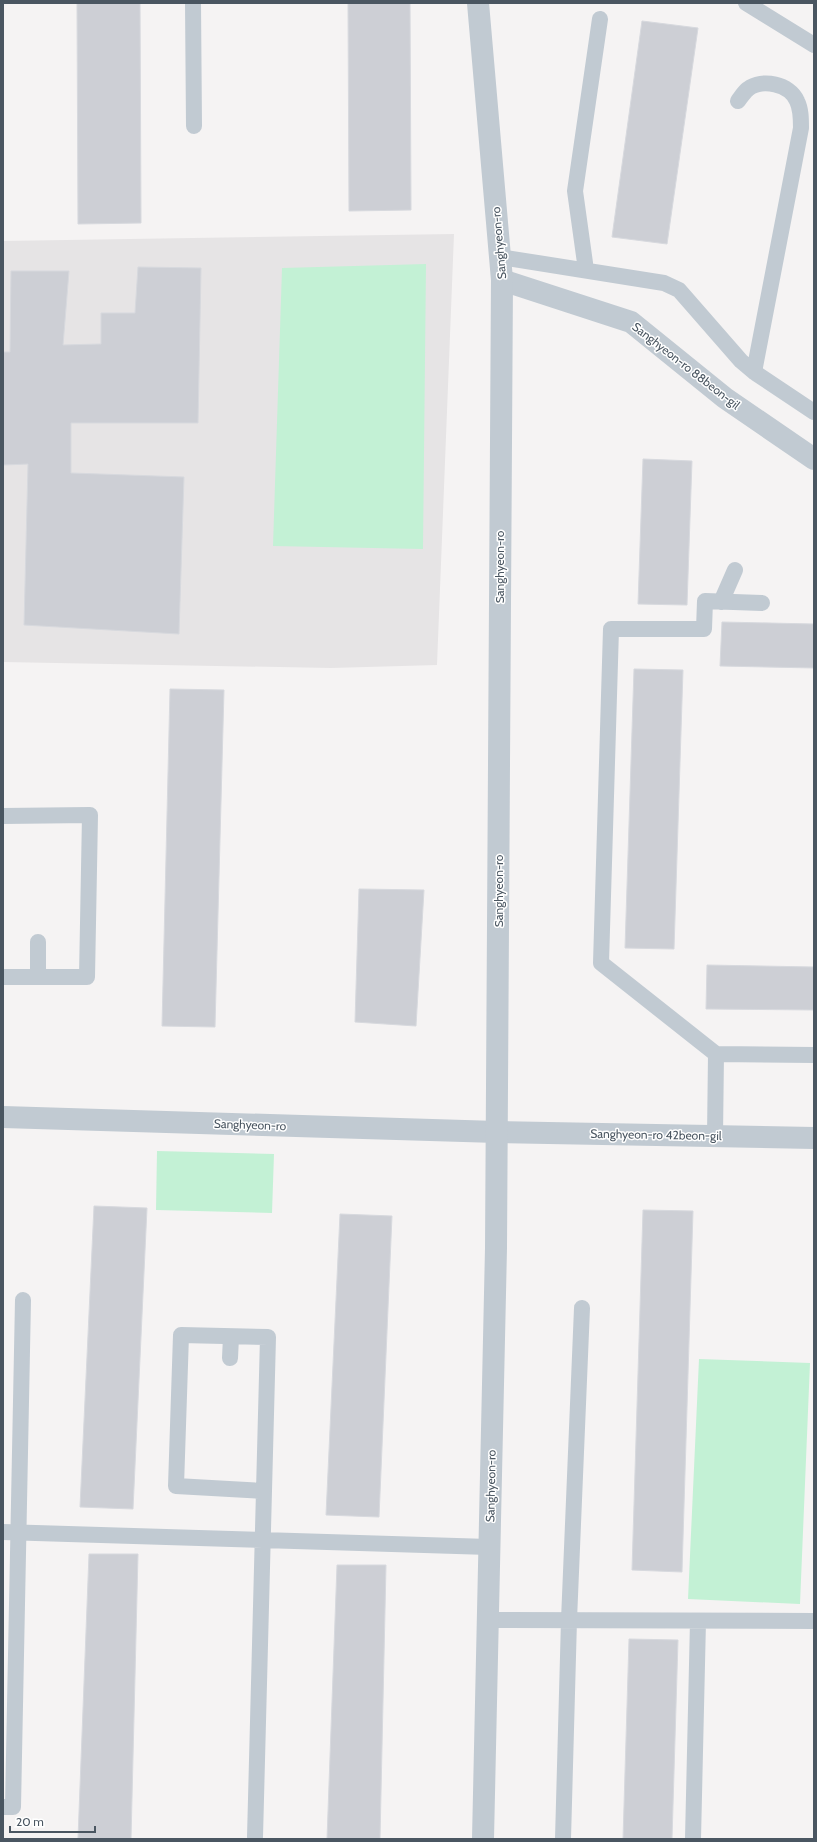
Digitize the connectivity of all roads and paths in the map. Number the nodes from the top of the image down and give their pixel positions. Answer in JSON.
{"nodes":[{"id":1,"x":193,"y":3,"type":"edge"},
{"id":2,"x":478,"y":3,"type":"edge"},
{"id":3,"x":746,"y":3,"type":"edge"},
{"id":4,"x":600,"y":19,"type":"dead end"},
{"id":5,"x":814,"y":45,"type":"edge"},
{"id":6,"x":738,"y":101,"type":"dead end"},
{"id":7,"x":194,"y":126,"type":"dead end"},
{"id":8,"x":500,"y":257,"type":"junction"},
{"id":9,"x":586,"y":270,"type":"junction"},
{"id":10,"x":502,"y":280,"type":"junction"},
{"id":11,"x":754,"y":372,"type":"junction"},
{"id":12,"x":814,"y":412,"type":"edge"},
{"id":13,"x":814,"y":459,"type":"edge"},
{"id":14,"x":735,"y":570,"type":"dead end"},
{"id":15,"x":721,"y":602,"type":"junction"},
{"id":16,"x":762,"y":603,"type":"dead end"},
{"id":17,"x":3,"y":816,"type":"edge"},
{"id":18,"x":38,"y":942,"type":"dead end"},
{"id":19,"x":3,"y":977,"type":"edge"},
{"id":20,"x":38,"y":977,"type":"junction"},
{"id":21,"x":716,"y":1054,"type":"junction"},
{"id":22,"x":814,"y":1055,"type":"edge"},
{"id":23,"x":3,"y":1117,"type":"edge"},
{"id":24,"x":497,"y":1132,"type":"junction"},
{"id":25,"x":715,"y":1136,"type":"junction"},
{"id":26,"x":814,"y":1138,"type":"edge"},
{"id":27,"x":23,"y":1300,"type":"dead end"},
{"id":28,"x":582,"y":1308,"type":"dead end"},
{"id":29,"x":231,"y":1337,"type":"junction"},
{"id":30,"x":230,"y":1358,"type":"dead end"},
{"id":31,"x":263,"y":1491,"type":"junction"},
{"id":32,"x":11,"y":1532,"type":"edge"},
{"id":33,"x":262,"y":1540,"type":"junction"},
{"id":34,"x":490,"y":1547,"type":"junction"},
{"id":35,"x":10,"y":1604,"type":"edge"},
{"id":36,"x":488,"y":1620,"type":"junction"},
{"id":37,"x":569,"y":1620,"type":"junction"},
{"id":38,"x":698,"y":1621,"type":"junction"},
{"id":39,"x":814,"y":1621,"type":"edge"},
{"id":40,"x":3,"y":1807,"type":"edge"},
{"id":41,"x":255,"y":1837,"type":"dead end"},
{"id":42,"x":483,"y":1839,"type":"edge"},
{"id":43,"x":563,"y":1839,"type":"edge"},
{"id":44,"x":693,"y":1839,"type":"edge"}],
"edges":[{"from":1,"to":7,"type":"lane"},
{"from":2,"to":8,"type":"street","name":"Sanghyeon-ro"},
{"from":3,"to":5,"type":"lane"},
{"from":4,"to":9,"type":"lane"},
{"from":6,"to":11,"type":"lane"},
{"from":8,"to":9,"type":"lane"},
{"from":8,"to":10,"type":"street","name":"Sanghyeon-ro"},
{"from":9,"to":11,"type":"lane"},
{"from":10,"to":13,"type":"street","name":"Sanghyeon-ro 88beon-gil"},
{"from":10,"to":24,"type":"street","name":"Sanghyeon-ro"},
{"from":11,"to":12,"type":"lane"},
{"from":14,"to":15,"type":"lane"},
{"from":15,"to":16,"type":"lane"},
{"from":15,"to":21,"type":"lane"},
{"from":17,"to":20,"type":"lane"},
{"from":18,"to":20,"type":"lane"},
{"from":19,"to":20,"type":"lane"},
{"from":21,"to":22,"type":"lane"},
{"from":21,"to":25,"type":"lane"},
{"from":23,"to":24,"type":"street","name":"Sanghyeon-ro"},
{"from":24,"to":25,"type":"street","name":"Sanghyeon-ro 42beon-gil"},
{"from":24,"to":34,"type":"street","name":"Sanghyeon-ro"},
{"from":25,"to":26,"type":"street","name":"Sanghyeon-ro 42beon-gil"},
{"from":27,"to":32,"type":"lane"},
{"from":28,"to":37,"type":"lane"},
{"from":29,"to":30,"type":"lane"},
{"from":29,"to":31,"type":"lane"},
{"from":29,"to":31,"type":"lane"},
{"from":31,"to":33,"type":"lane"},
{"from":32,"to":33,"type":"lane"},
{"from":32,"to":35,"type":"lane"},
{"from":33,"to":34,"type":"lane"},
{"from":33,"to":41,"type":"lane"},
{"from":34,"to":36,"type":"street","name":"Sanghyeon-ro"},
{"from":35,"to":40,"type":"lane"},
{"from":36,"to":37,"type":"lane"},
{"from":36,"to":42,"type":"street","name":"Sanghyeon-ro"},
{"from":37,"to":38,"type":"lane"},
{"from":37,"to":43,"type":"lane"},
{"from":38,"to":39,"type":"lane"},
{"from":38,"to":44,"type":"lane"}]}
